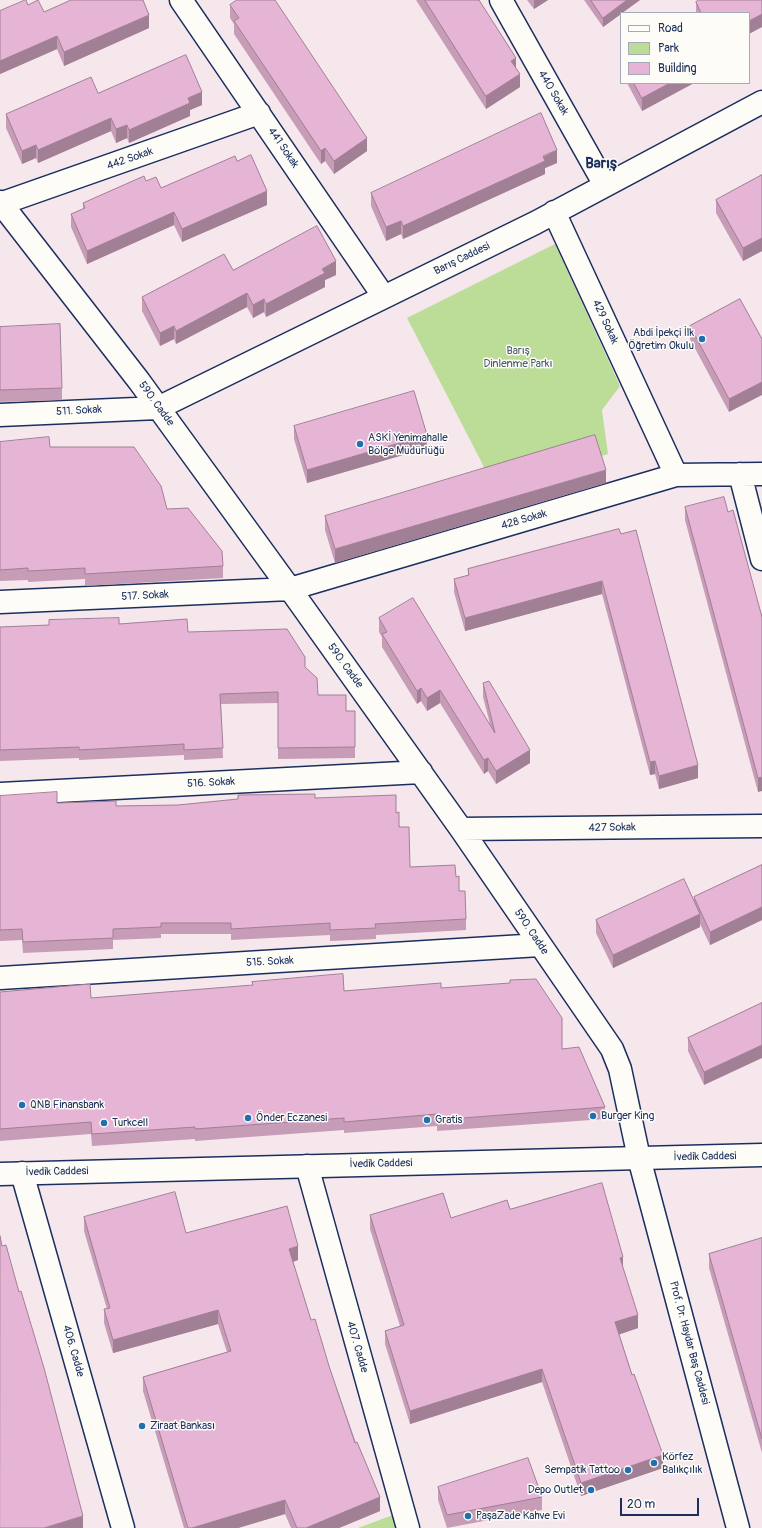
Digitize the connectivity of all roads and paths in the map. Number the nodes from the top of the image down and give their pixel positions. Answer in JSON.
{"nodes":[{"id":1,"x":181,"y":0,"type":"edge"},
{"id":2,"x":501,"y":0,"type":"edge"},
{"id":3,"x":762,"y":102,"type":"edge"},
{"id":4,"x":259,"y":113,"type":"junction"},
{"id":5,"x":606,"y":185,"type":"junction"},
{"id":6,"x":1,"y":203,"type":"edge"},
{"id":7,"x":554,"y":212,"type":"junction"},
{"id":8,"x":384,"y":297,"type":"junction"},
{"id":9,"x":158,"y":408,"type":"junction"},
{"id":10,"x":0,"y":415,"type":"edge"},
{"id":11,"x":740,"y":474,"type":"junction"},
{"id":12,"x":762,"y":474,"type":"edge"},
{"id":13,"x":676,"y":475,"type":"junction"},
{"id":14,"x":762,"y":559,"type":"edge"},
{"id":15,"x":290,"y":589,"type":"junction"},
{"id":16,"x":0,"y":602,"type":"edge"},
{"id":17,"x":421,"y":772,"type":"junction"},
{"id":18,"x":0,"y":794,"type":"edge"},
{"id":19,"x":762,"y":826,"type":"edge"},
{"id":20,"x":461,"y":829,"type":"junction"},
{"id":21,"x":540,"y":945,"type":"junction"},
{"id":22,"x":0,"y":978,"type":"edge"},
{"id":23,"x":762,"y":1155,"type":"edge"},
{"id":24,"x":639,"y":1158,"type":"junction"},
{"id":25,"x":307,"y":1166,"type":"junction"},
{"id":26,"x":22,"y":1173,"type":"junction"},
{"id":27,"x":0,"y":1174,"type":"edge"},
{"id":28,"x":122,"y":1528,"type":"edge"},
{"id":29,"x":408,"y":1528,"type":"edge"},
{"id":30,"x":738,"y":1528,"type":"edge"}],
"edges":[{"from":1,"to":4,"type":"street","name":"441 Sokak"},
{"from":2,"to":5,"type":"street","name":"440 Sokak"},
{"from":3,"to":5,"type":"street","name":"Barış Caddesi"},
{"from":4,"to":6,"type":"street","name":"442 Sokak"},
{"from":4,"to":8,"type":"street","name":"441 Sokak"},
{"from":5,"to":7,"type":"street","name":"Barış Caddesi"},
{"from":6,"to":9,"type":"street","name":"590. Cadde"},
{"from":7,"to":8,"type":"street","name":"Barış Caddesi"},
{"from":7,"to":13,"type":"street","name":"429 Sokak"},
{"from":8,"to":9,"type":"street","name":"Barış Caddesi"},
{"from":9,"to":10,"type":"street","name":"511. Sokak"},
{"from":9,"to":15,"type":"street","name":"590. Cadde"},
{"from":11,"to":12,"type":"street","name":"428 Sokak"},
{"from":11,"to":13,"type":"street","name":"428 Sokak"},
{"from":11,"to":14,"type":"street"},
{"from":13,"to":15,"type":"street","name":"428 Sokak"},
{"from":15,"to":16,"type":"street","name":"517. Sokak"},
{"from":15,"to":17,"type":"street","name":"590. Cadde"},
{"from":17,"to":18,"type":"street","name":"516. Sokak"},
{"from":17,"to":20,"type":"street","name":"590. Cadde"},
{"from":19,"to":20,"type":"street","name":"427 Sokak"},
{"from":20,"to":21,"type":"street","name":"590. Cadde"},
{"from":21,"to":22,"type":"street","name":"515. Sokak"},
{"from":21,"to":24,"type":"street","name":"590. Cadde"},
{"from":23,"to":24,"type":"street","name":"İvedik Caddesi"},
{"from":24,"to":25,"type":"street","name":"İvedik Caddesi"},
{"from":24,"to":30,"type":"street","name":"Prof. Dr. Haydar Baş Caddesi"},
{"from":25,"to":26,"type":"street","name":"İvedik Caddesi"},
{"from":25,"to":29,"type":"street","name":"407. Cadde"},
{"from":26,"to":27,"type":"street","name":"İvedik Caddesi"},
{"from":26,"to":28,"type":"street","name":"406. Cadde"}]}
